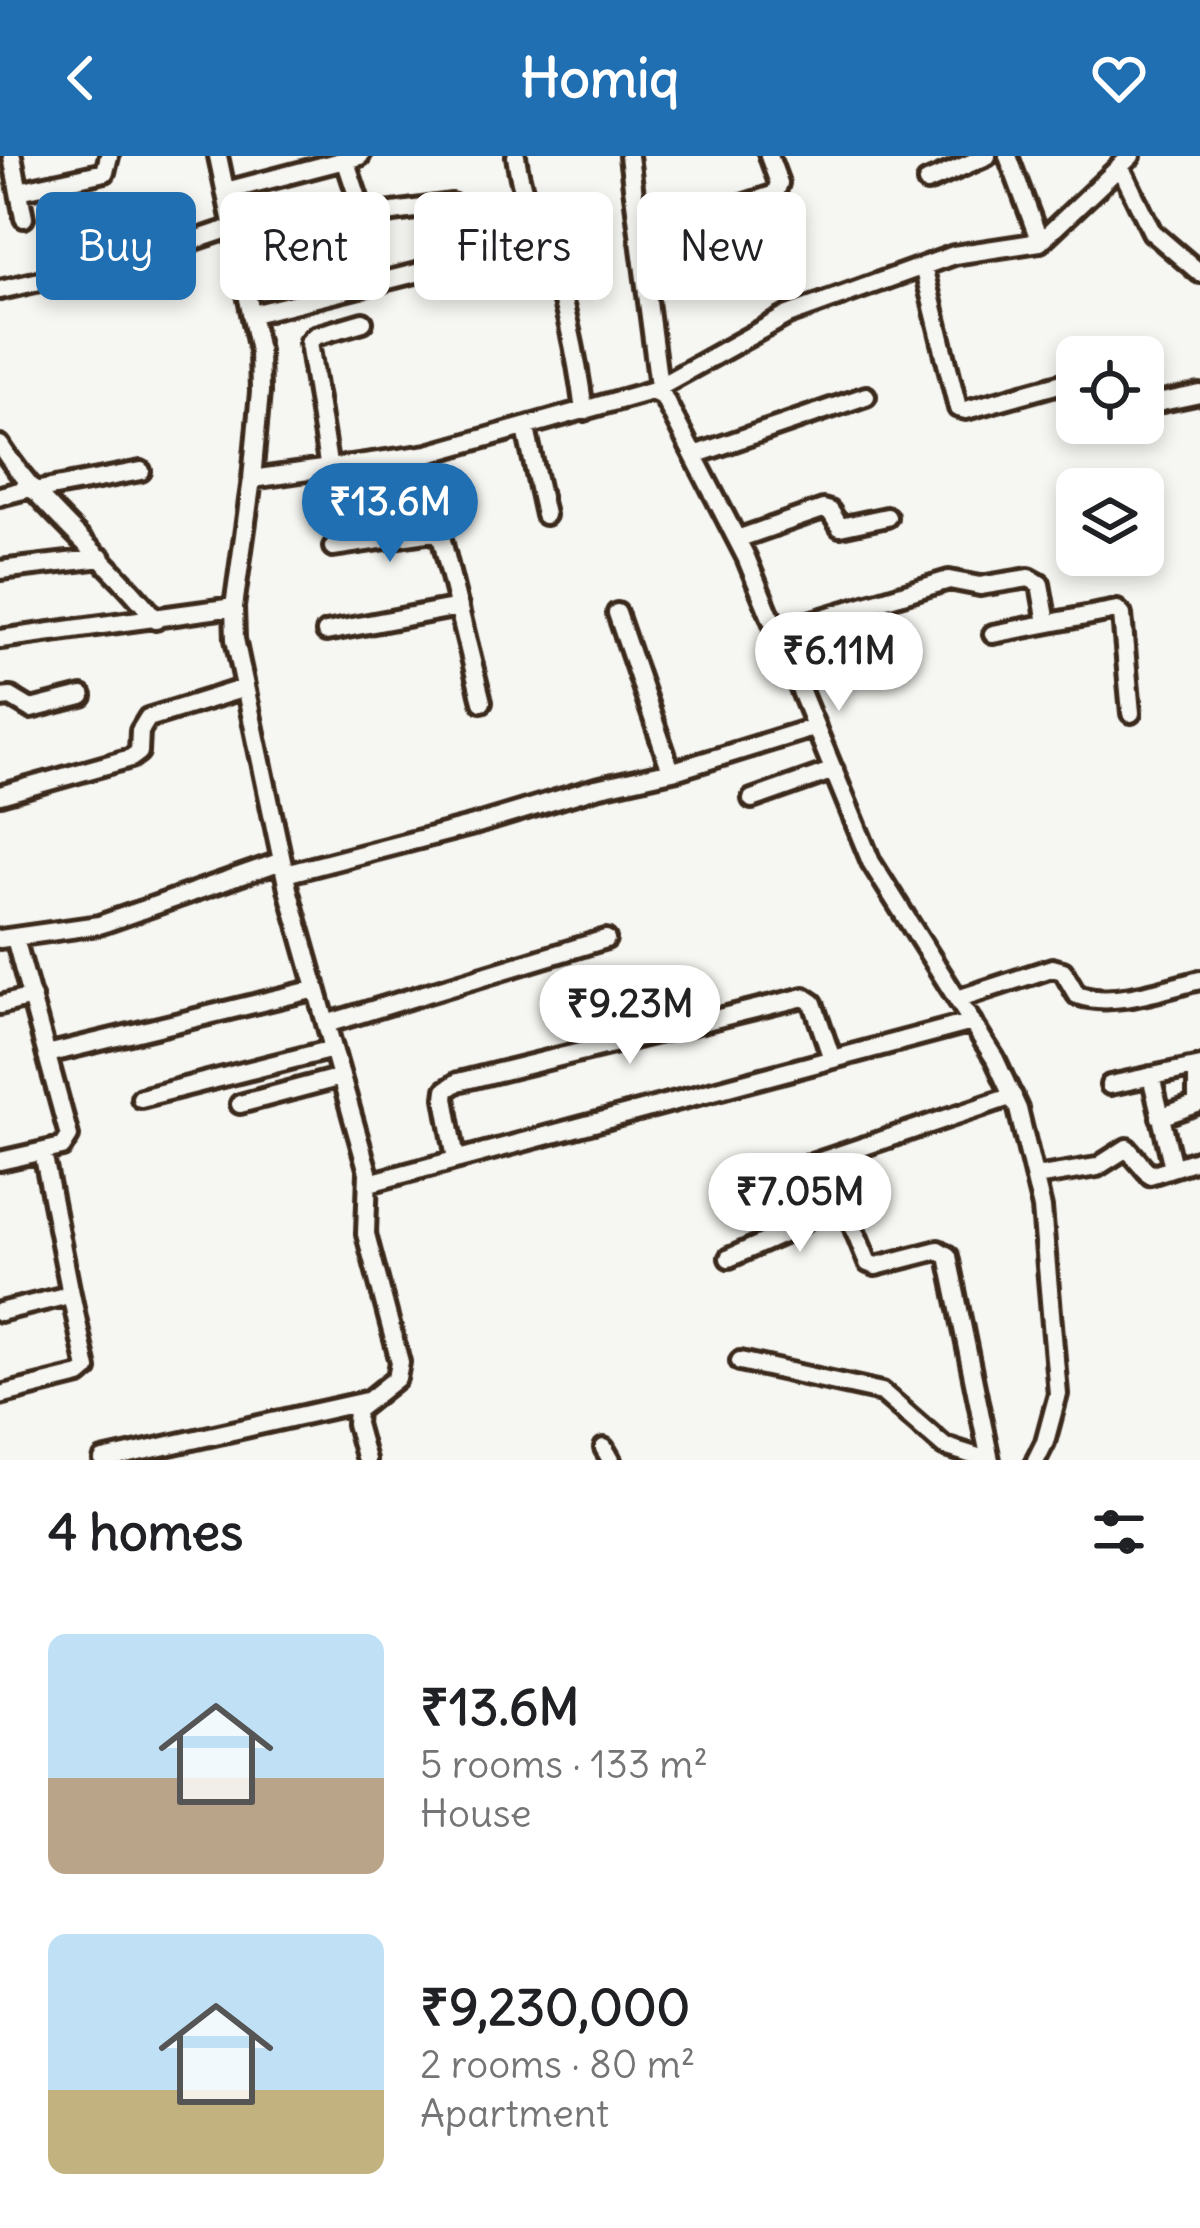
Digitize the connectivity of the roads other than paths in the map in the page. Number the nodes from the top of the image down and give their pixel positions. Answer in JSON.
{"nodes":[{"id":1,"x":12,"y":156,"type":"edge"},
{"id":2,"x":109,"y":156,"type":"edge"},
{"id":3,"x":218,"y":156,"type":"edge"},
{"id":4,"x":516,"y":156,"type":"edge"},
{"id":5,"x":629,"y":156,"type":"edge"},
{"id":6,"x":769,"y":156,"type":"edge"},
{"id":7,"x":988,"y":156,"type":"edge"},
{"id":8,"x":1008,"y":156,"type":"edge"},
{"id":9,"x":352,"y":158,"type":"edge"},
{"id":10,"x":1125,"y":161,"type":"edge"},
{"id":11,"x":927,"y":182,"type":"dead end"},
{"id":12,"x":226,"y":190,"type":"joint"},
{"id":13,"x":19,"y":191,"type":"junction"},
{"id":14,"x":776,"y":192,"type":"edge"},
{"id":15,"x":414,"y":209,"type":"edge"},
{"id":16,"x":24,"y":218,"type":"dead end"},
{"id":17,"x":637,"y":229,"type":"edge"},
{"id":18,"x":220,"y":232,"type":"edge"},
{"id":19,"x":1040,"y":242,"type":"junction"},
{"id":20,"x":923,"y":266,"type":"junction"},
{"id":21,"x":414,"y":273,"type":"edge"},
{"id":22,"x":1200,"y":273,"type":"edge"},
{"id":23,"x":0,"y":290,"type":"edge"},
{"id":24,"x":250,"y":300,"type":"edge"},
{"id":25,"x":645,"y":300,"type":"edge"},
{"id":26,"x":253,"y":314,"type":"junction"},
{"id":27,"x":363,"y":322,"type":"dead end"},
{"id":28,"x":1056,"y":385,"type":"edge"},
{"id":29,"x":655,"y":388,"type":"junction"},
{"id":30,"x":1200,"y":394,"type":"edge"},
{"id":31,"x":866,"y":395,"type":"dead end"},
{"id":32,"x":1164,"y":402,"type":"edge"},
{"id":33,"x":584,"y":412,"type":"junction"},
{"id":34,"x":526,"y":429,"type":"junction"},
{"id":35,"x":0,"y":446,"type":"edge"},
{"id":36,"x":421,"y":455,"type":"junction"},
{"id":37,"x":694,"y":455,"type":"junction"},
{"id":38,"x":329,"y":470,"type":"junction"},
{"id":39,"x":141,"y":471,"type":"dead end"},
{"id":40,"x":252,"y":479,"type":"junction"},
{"id":41,"x":33,"y":490,"type":"junction"},
{"id":42,"x":0,"y":496,"type":"edge"},
{"id":43,"x":544,"y":515,"type":"dead end"},
{"id":44,"x":886,"y":517,"type":"dead end"},
{"id":45,"x":440,"y":532,"type":"junction"},
{"id":46,"x":737,"y":539,"type":"junction"},
{"id":47,"x":333,"y":547,"type":"dead end"},
{"id":48,"x":103,"y":558,"type":"junction"},
{"id":49,"x":0,"y":570,"type":"edge"},
{"id":50,"x":459,"y":607,"type":"junction"},
{"id":51,"x":234,"y":608,"type":"junction"},
{"id":52,"x":617,"y":613,"type":"dead end"},
{"id":53,"x":157,"y":620,"type":"junction"},
{"id":54,"x":1047,"y":623,"type":"junction"},
{"id":55,"x":326,"y":632,"type":"dead end"},
{"id":56,"x":776,"y":632,"type":"junction"},
{"id":57,"x":993,"y":634,"type":"dead end"},
{"id":58,"x":0,"y":639,"type":"edge"},
{"id":59,"x":245,"y":688,"type":"junction"},
{"id":60,"x":82,"y":696,"type":"dead end"},
{"id":61,"x":0,"y":698,"type":"edge"},
{"id":62,"x":482,"y":702,"type":"dead end"},
{"id":63,"x":1131,"y":713,"type":"dead end"},
{"id":64,"x":816,"y":727,"type":"junction"},
{"id":65,"x":834,"y":770,"type":"junction"},
{"id":66,"x":670,"y":771,"type":"junction"},
{"id":67,"x":0,"y":795,"type":"edge"},
{"id":68,"x":752,"y":799,"type":"dead end"},
{"id":69,"x":284,"y":867,"type":"junction"},
{"id":70,"x":8,"y":939,"type":"edge"},
{"id":71,"x":606,"y":939,"type":"dead end"},
{"id":72,"x":1200,"y":980,"type":"edge"},
{"id":73,"x":316,"y":989,"type":"junction"},
{"id":74,"x":32,"y":997,"type":"junction"},
{"id":75,"x":957,"y":999,"type":"junction"},
{"id":76,"x":0,"y":1005,"type":"edge"},
{"id":77,"x":972,"y":1022,"type":"junction"},
{"id":78,"x":326,"y":1024,"type":"junction"},
{"id":79,"x":333,"y":1049,"type":"junction"},
{"id":80,"x":47,"y":1054,"type":"junction"},
{"id":81,"x":832,"y":1059,"type":"junction"},
{"id":82,"x":1198,"y":1066,"type":"edge"},
{"id":83,"x":1150,"y":1076,"type":"junction"},
{"id":84,"x":341,"y":1077,"type":"junction"},
{"id":85,"x":1110,"y":1085,"type":"dead end"},
{"id":86,"x":1013,"y":1096,"type":"junction"},
{"id":87,"x":141,"y":1098,"type":"dead end"},
{"id":88,"x":240,"y":1105,"type":"dead end"},
{"id":89,"x":1160,"y":1117,"type":"junction"},
{"id":90,"x":43,"y":1152,"type":"junction"},
{"id":91,"x":826,"y":1159,"type":"junction"},
{"id":92,"x":1200,"y":1159,"type":"edge"},
{"id":93,"x":456,"y":1160,"type":"junction"},
{"id":94,"x":0,"y":1161,"type":"edge"},
{"id":95,"x":1173,"y":1167,"type":"junction"},
{"id":96,"x":1035,"y":1177,"type":"junction"},
{"id":97,"x":764,"y":1180,"type":"dead end"},
{"id":98,"x":369,"y":1183,"type":"junction"},
{"id":99,"x":840,"y":1195,"type":"junction"},
{"id":100,"x":729,"y":1258,"type":"dead end"},
{"id":101,"x":70,"y":1289,"type":"junction"},
{"id":102,"x":0,"y":1312,"type":"edge"},
{"id":103,"x":740,"y":1361,"type":"dead end"},
{"id":104,"x":0,"y":1394,"type":"edge"},
{"id":105,"x":366,"y":1401,"type":"junction"},
{"id":106,"x":155,"y":1454,"type":"edge"},
{"id":107,"x":103,"y":1460,"type":"edge"},
{"id":108,"x":365,"y":1460,"type":"edge"},
{"id":109,"x":989,"y":1460,"type":"edge"},
{"id":110,"x":1036,"y":1460,"type":"edge"}],
"edges":[{"from":1,"to":13,"type":"street"},
{"from":2,"to":13,"type":"street"},
{"from":3,"to":12,"type":"street"},
{"from":4,"to":33,"type":"street"},
{"from":5,"to":17,"type":"street"},
{"from":6,"to":14,"type":"street"},
{"from":7,"to":11,"type":"street"},
{"from":8,"to":19,"type":"street"},
{"from":9,"to":12,"type":"street"},
{"from":9,"to":15,"type":"street"},
{"from":10,"to":19,"type":"street"},
{"from":10,"to":22,"type":"street"},
{"from":13,"to":16,"type":"street"},
{"from":18,"to":23,"type":"street"},
{"from":19,"to":20,"type":"street"},
{"from":20,"to":28,"type":"street"},
{"from":20,"to":29,"type":"street"},
{"from":21,"to":26,"type":"street"},
{"from":24,"to":26,"type":"street"},
{"from":25,"to":29,"type":"street"},
{"from":26,"to":40,"type":"street"},
{"from":27,"to":38,"type":"street"},
{"from":29,"to":33,"type":"street"},
{"from":29,"to":37,"type":"street"},
{"from":30,"to":32,"type":"street"},
{"from":31,"to":37,"type":"street"},
{"from":33,"to":34,"type":"street"},
{"from":34,"to":36,"type":"street"},
{"from":34,"to":43,"type":"street"},
{"from":35,"to":41,"type":"street"},
{"from":36,"to":38,"type":"street"},
{"from":36,"to":45,"type":"street"},
{"from":37,"to":46,"type":"street"},
{"from":38,"to":40,"type":"street"},
{"from":39,"to":41,"type":"street"},
{"from":40,"to":51,"type":"street"},
{"from":41,"to":42,"type":"street"},
{"from":41,"to":48,"type":"street"},
{"from":44,"to":46,"type":"street"},
{"from":45,"to":47,"type":"street"},
{"from":45,"to":50,"type":"street"},
{"from":46,"to":56,"type":"street"},
{"from":48,"to":49,"type":"street"},
{"from":48,"to":53,"type":"street"},
{"from":50,"to":55,"type":"street"},
{"from":50,"to":62,"type":"street"},
{"from":51,"to":53,"type":"street"},
{"from":51,"to":59,"type":"street"},
{"from":52,"to":66,"type":"street"},
{"from":53,"to":58,"type":"street"},
{"from":54,"to":56,"type":"street"},
{"from":54,"to":57,"type":"street"},
{"from":54,"to":63,"type":"street"},
{"from":56,"to":64,"type":"street"},
{"from":59,"to":67,"type":"street"},
{"from":59,"to":69,"type":"street"},
{"from":60,"to":61,"type":"street"},
{"from":64,"to":65,"type":"street"},
{"from":64,"to":66,"type":"street"},
{"from":65,"to":68,"type":"street"},
{"from":65,"to":75,"type":"street"},
{"from":66,"to":69,"type":"street"},
{"from":69,"to":70,"type":"street"},
{"from":69,"to":73,"type":"street"},
{"from":70,"to":74,"type":"street"},
{"from":71,"to":78,"type":"street"},
{"from":72,"to":75,"type":"street"},
{"from":73,"to":78,"type":"street"},
{"from":73,"to":80,"type":"street"},
{"from":74,"to":76,"type":"street"},
{"from":74,"to":80,"type":"street"},
{"from":75,"to":77,"type":"street"},
{"from":77,"to":81,"type":"street"},
{"from":77,"to":86,"type":"street"},
{"from":78,"to":79,"type":"street"},
{"from":79,"to":84,"type":"street"},
{"from":79,"to":87,"type":"street"},
{"from":80,"to":90,"type":"street"},
{"from":81,"to":93,"type":"street"},
{"from":81,"to":93,"type":"street"},
{"from":82,"to":83,"type":"street"},
{"from":82,"to":89,"type":"street"},
{"from":83,"to":85,"type":"street"},
{"from":83,"to":89,"type":"street"},
{"from":84,"to":88,"type":"street"},
{"from":84,"to":98,"type":"street"},
{"from":86,"to":91,"type":"street"},
{"from":86,"to":96,"type":"street"},
{"from":89,"to":95,"type":"street"},
{"from":90,"to":94,"type":"street"},
{"from":90,"to":101,"type":"street"},
{"from":91,"to":97,"type":"street"},
{"from":91,"to":99,"type":"street"},
{"from":92,"to":95,"type":"street"},
{"from":93,"to":98,"type":"street"},
{"from":95,"to":96,"type":"street"},
{"from":96,"to":110,"type":"street"},
{"from":98,"to":105,"type":"street"},
{"from":99,"to":100,"type":"street"},
{"from":99,"to":109,"type":"street"},
{"from":101,"to":102,"type":"street"},
{"from":101,"to":104,"type":"street"},
{"from":103,"to":109,"type":"street"},
{"from":105,"to":106,"type":"street"},
{"from":105,"to":108,"type":"street"},
{"from":106,"to":107,"type":"street"}]}
